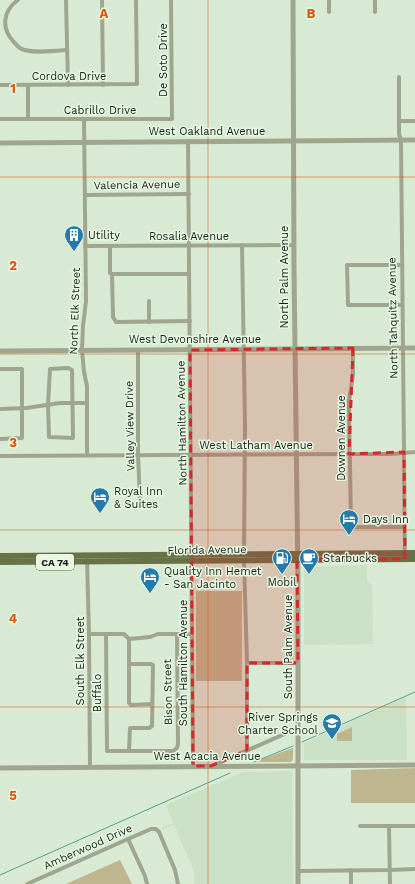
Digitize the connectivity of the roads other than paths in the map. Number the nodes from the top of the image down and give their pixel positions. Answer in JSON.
{"nodes":[{"id":1,"x":18,"y":0,"type":"edge"},
{"id":2,"x":66,"y":0,"type":"edge"},
{"id":3,"x":102,"y":0,"type":"edge"},
{"id":4,"x":136,"y":0,"type":"edge"},
{"id":5,"x":172,"y":0,"type":"edge"},
{"id":6,"x":293,"y":0,"type":"edge"},
{"id":7,"x":329,"y":0,"type":"edge"},
{"id":8,"x":375,"y":0,"type":"edge"},
{"id":9,"x":329,"y":12,"type":"dead end"},
{"id":10,"x":375,"y":12,"type":"dead end"},
{"id":11,"x":2,"y":22,"type":"edge"},
{"id":12,"x":67,"y":50,"type":"junction"},
{"id":13,"x":399,"y":78,"type":"dead end"},
{"id":14,"x":103,"y":84,"type":"junction"},
{"id":15,"x":0,"y":85,"type":"edge"},
{"id":16,"x":28,"y":85,"type":"junction"},
{"id":17,"x":68,"y":85,"type":"junction"},
{"id":18,"x":0,"y":119,"type":"edge"},
{"id":19,"x":28,"y":119,"type":"junction"},
{"id":20,"x":84,"y":119,"type":"junction"},
{"id":21,"x":172,"y":119,"type":"joint"},
{"id":22,"x":399,"y":121,"type":"junction"},
{"id":23,"x":415,"y":121,"type":"edge"},
{"id":24,"x":401,"y":140,"type":"junction"},
{"id":25,"x":415,"y":140,"type":"edge"},
{"id":26,"x":188,"y":141,"type":"junction"},
{"id":27,"x":293,"y":141,"type":"junction"},
{"id":28,"x":85,"y":142,"type":"junction"},
{"id":29,"x":0,"y":143,"type":"edge"},
{"id":30,"x":189,"y":194,"type":"junction"},
{"id":31,"x":85,"y":195,"type":"junction"},
{"id":32,"x":189,"y":245,"type":"junction"},
{"id":33,"x":242,"y":245,"type":"junction"},
{"id":34,"x":294,"y":245,"type":"junction"},
{"id":35,"x":85,"y":246,"type":"junction"},
{"id":36,"x":110,"y":246,"type":"junction"},
{"id":37,"x":402,"y":265,"type":"junction"},
{"id":38,"x":112,"y":274,"type":"junction"},
{"id":39,"x":187,"y":274,"type":"junction"},
{"id":40,"x":149,"y":302,"type":"dead end"},
{"id":41,"x":402,"y":305,"type":"junction"},
{"id":42,"x":190,"y":321,"type":"junction"},
{"id":43,"x":149,"y":322,"type":"junction"},
{"id":44,"x":353,"y":348,"type":"junction"},
{"id":45,"x":415,"y":348,"type":"edge"},
{"id":46,"x":244,"y":349,"type":"junction"},
{"id":47,"x":295,"y":349,"type":"junction"},
{"id":48,"x":403,"y":349,"type":"junction"},
{"id":49,"x":82,"y":350,"type":"junction"},
{"id":50,"x":138,"y":350,"type":"junction"},
{"id":51,"x":190,"y":350,"type":"junction"},
{"id":52,"x":0,"y":351,"type":"edge"},
{"id":53,"x":0,"y":369,"type":"edge"},
{"id":54,"x":73,"y":403,"type":"junction"},
{"id":55,"x":87,"y":403,"type":"junction"},
{"id":56,"x":48,"y":405,"type":"junction"},
{"id":57,"x":0,"y":408,"type":"edge"},
{"id":58,"x":22,"y":408,"type":"junction"},
{"id":59,"x":0,"y":439,"type":"edge"},
{"id":60,"x":404,"y":452,"type":"junction"},
{"id":61,"x":415,"y":452,"type":"edge"},
{"id":62,"x":191,"y":454,"type":"junction"},
{"id":63,"x":245,"y":454,"type":"junction"},
{"id":64,"x":296,"y":454,"type":"junction"},
{"id":65,"x":349,"y":454,"type":"junction"},
{"id":66,"x":87,"y":455,"type":"junction"},
{"id":67,"x":138,"y":455,"type":"junction"},
{"id":68,"x":0,"y":456,"type":"edge"},
{"id":69,"x":140,"y":501,"type":"dead end"},
{"id":70,"x":404,"y":528,"type":"junction"},
{"id":71,"x":415,"y":553,"type":"edge"},
{"id":72,"x":0,"y":556,"type":"edge"},
{"id":73,"x":18,"y":556,"type":"junction"},
{"id":74,"x":405,"y":556,"type":"junction"},
{"id":75,"x":244,"y":557,"type":"junction"},
{"id":76,"x":297,"y":557,"type":"junction"},
{"id":77,"x":87,"y":558,"type":"junction"},
{"id":78,"x":192,"y":558,"type":"junction"},
{"id":79,"x":415,"y":559,"type":"edge"},
{"id":80,"x":0,"y":560,"type":"edge"},
{"id":81,"x":89,"y":634,"type":"junction"},
{"id":82,"x":106,"y":634,"type":"junction"},
{"id":83,"x":176,"y":634,"type":"junction"},
{"id":84,"x":190,"y":634,"type":"junction"},
{"id":85,"x":129,"y":639,"type":"junction"},
{"id":86,"x":246,"y":663,"type":"junction"},
{"id":87,"x":298,"y":663,"type":"junction"},
{"id":88,"x":130,"y":664,"type":"junction"},
{"id":89,"x":152,"y":704,"type":"junction"},
{"id":90,"x":298,"y":728,"type":"junction"},
{"id":91,"x":247,"y":750,"type":"junction"},
{"id":92,"x":129,"y":751,"type":"junction"},
{"id":93,"x":415,"y":765,"type":"edge"},
{"id":94,"x":193,"y":766,"type":"junction"},
{"id":95,"x":211,"y":766,"type":"junction"},
{"id":96,"x":298,"y":766,"type":"junction"},
{"id":97,"x":90,"y":767,"type":"junction"},
{"id":98,"x":0,"y":768,"type":"edge"},
{"id":99,"x":360,"y":826,"type":"dead end"},
{"id":100,"x":389,"y":826,"type":"junction"},
{"id":101,"x":415,"y":826,"type":"edge"},
{"id":102,"x":128,"y":839,"type":"junction"},
{"id":103,"x":415,"y":869,"type":"edge"},
{"id":104,"x":351,"y":870,"type":"junction"},
{"id":105,"x":390,"y":870,"type":"junction"},
{"id":106,"x":298,"y":871,"type":"junction"},
{"id":107,"x":27,"y":884,"type":"edge"},
{"id":108,"x":147,"y":884,"type":"edge"},
{"id":109,"x":178,"y":884,"type":"edge"},
{"id":110,"x":298,"y":884,"type":"edge"},
{"id":111,"x":351,"y":884,"type":"edge"},
{"id":112,"x":390,"y":884,"type":"edge"}],
"edges":[{"from":1,"to":11,"type":"street"},
{"from":2,"to":12,"type":"street"},
{"from":3,"to":14,"type":"street"},
{"from":4,"to":14,"type":"street","name":"Cordova Drive"},
{"from":5,"to":21,"type":"street","name":"De Soto Drive"},
{"from":6,"to":27,"type":"street","name":"North Palm Avenue"},
{"from":7,"to":9,"type":"street"},
{"from":8,"to":10,"type":"street"},
{"from":11,"to":12,"type":"street"},
{"from":12,"to":17,"type":"street"},
{"from":13,"to":22,"type":"street","name":"North Tahquitz Avenue"},
{"from":14,"to":17,"type":"street","name":"Cordova Drive"},
{"from":15,"to":16,"type":"street","name":"Cordova Drive"},
{"from":16,"to":17,"type":"street","name":"Cordova Drive"},
{"from":16,"to":19,"type":"street"},
{"from":18,"to":19,"type":"street","name":"Cabrillo Drive"},
{"from":19,"to":20,"type":"street","name":"Cabrillo Drive"},
{"from":20,"to":21,"type":"street","name":"Cabrillo Drive"},
{"from":20,"to":28,"type":"street","name":"North Elk Street"},
{"from":22,"to":23,"type":"street"},
{"from":22,"to":24,"type":"street","name":"North Tahquitz Avenue"},
{"from":24,"to":25,"type":"street","name":"West Oakland Avenue"},
{"from":24,"to":27,"type":"street","name":"West Oakland Avenue"},
{"from":24,"to":37,"type":"street","name":"North Tahquitz Avenue"},
{"from":26,"to":27,"type":"street","name":"West Oakland Avenue"},
{"from":26,"to":28,"type":"street","name":"West Oakland Avenue"},
{"from":26,"to":30,"type":"street","name":"North Hamilton Avenue"},
{"from":27,"to":34,"type":"street","name":"North Palm Avenue"},
{"from":28,"to":29,"type":"street","name":"West Oakland Avenue"},
{"from":28,"to":31,"type":"street","name":"North Elk Street"},
{"from":30,"to":31,"type":"street","name":"Valencia Avenue"},
{"from":30,"to":32,"type":"street","name":"North Hamilton Avenue"},
{"from":31,"to":35,"type":"street","name":"North Elk Street"},
{"from":32,"to":33,"type":"street","name":"Rosalia Avenue"},
{"from":32,"to":36,"type":"street","name":"Rosalia Avenue"},
{"from":32,"to":39,"type":"street","name":"North Hamilton Avenue"},
{"from":33,"to":34,"type":"street","name":"Rosalia Avenue"},
{"from":33,"to":46,"type":"street"},
{"from":34,"to":47,"type":"street","name":"North Palm Avenue"},
{"from":35,"to":36,"type":"street","name":"Rosalia Avenue"},
{"from":35,"to":49,"type":"street","name":"North Elk Street"},
{"from":36,"to":38,"type":"street"},
{"from":37,"to":41,"type":"street","name":"North Tahquitz Avenue"},
{"from":37,"to":41,"type":"street"},
{"from":38,"to":39,"type":"street"},
{"from":38,"to":43,"type":"street"},
{"from":39,"to":42,"type":"street","name":"North Hamilton Avenue"},
{"from":40,"to":43,"type":"street"},
{"from":41,"to":48,"type":"street","name":"North Tahquitz Avenue"},
{"from":42,"to":43,"type":"street"},
{"from":42,"to":51,"type":"street","name":"North Hamilton Avenue"},
{"from":44,"to":47,"type":"street","name":"West Devonshire Avenue"},
{"from":44,"to":48,"type":"street","name":"West Devonshire Avenue"},
{"from":44,"to":65,"type":"street","name":"Downen Avenue"},
{"from":45,"to":48,"type":"street","name":"West Devonshire Avenue"},
{"from":46,"to":47,"type":"street","name":"West Devonshire Avenue"},
{"from":46,"to":51,"type":"street","name":"West Devonshire Avenue"},
{"from":46,"to":63,"type":"street"},
{"from":47,"to":64,"type":"street","name":"North Palm Avenue"},
{"from":48,"to":60,"type":"street","name":"North Tahquitz Avenue"},
{"from":49,"to":50,"type":"street","name":"West Devonshire Avenue"},
{"from":49,"to":52,"type":"street","name":"West Devonshire Avenue"},
{"from":49,"to":55,"type":"street","name":"North Elk Street"},
{"from":50,"to":51,"type":"street","name":"West Devonshire Avenue"},
{"from":50,"to":67,"type":"street","name":"Valley View Drive"},
{"from":51,"to":62,"type":"street","name":"North Hamilton Avenue"},
{"from":53,"to":58,"type":"street"},
{"from":54,"to":55,"type":"street"},
{"from":54,"to":56,"type":"street"},
{"from":54,"to":56,"type":"street"},
{"from":54,"to":56,"type":"street"},
{"from":55,"to":66,"type":"street","name":"North Elk Street"},
{"from":56,"to":58,"type":"street"},
{"from":57,"to":58,"type":"street"},
{"from":58,"to":59,"type":"street"},
{"from":60,"to":61,"type":"street","name":"West Latham Avenue"},
{"from":60,"to":65,"type":"street","name":"West Latham Avenue"},
{"from":60,"to":70,"type":"street","name":"North Tahquitz Avenue"},
{"from":62,"to":63,"type":"street","name":"West Latham Avenue"},
{"from":62,"to":67,"type":"street","name":"West Latham Avenue"},
{"from":62,"to":78,"type":"street","name":"North Hamilton Avenue"},
{"from":63,"to":64,"type":"street","name":"West Latham Avenue"},
{"from":63,"to":75,"type":"street"},
{"from":64,"to":65,"type":"street","name":"West Latham Avenue"},
{"from":64,"to":76,"type":"street","name":"North Palm Avenue"},
{"from":65,"to":70,"type":"street","name":"Downen Avenue"},
{"from":66,"to":67,"type":"street","name":"West Latham Avenue"},
{"from":66,"to":68,"type":"street","name":"West Latham Avenue"},
{"from":67,"to":69,"type":"street","name":"Valley View Drive"},
{"from":70,"to":74,"type":"street","name":"North Tahquitz Avenue"},
{"from":71,"to":74,"type":"main road","name":"Florida Avenue"},
{"from":72,"to":73,"type":"main road","name":"Florida Avenue"},
{"from":73,"to":77,"type":"main road","name":"Florida Avenue"},
{"from":73,"to":80,"type":"main road"},
{"from":74,"to":76,"type":"main road","name":"Florida Avenue","number":"CA 74"},
{"from":74,"to":76,"type":"main road","name":"Florida Avenue"},
{"from":74,"to":79,"type":"main road","name":"Florida Avenue","number":"CA 74"},
{"from":75,"to":76,"type":"main road","name":"Florida Avenue","number":"CA 74"},
{"from":75,"to":78,"type":"main road","name":"Florida Avenue","number":"CA 74"},
{"from":75,"to":86,"type":"street"},
{"from":76,"to":87,"type":"street","name":"South Palm Avenue"},
{"from":77,"to":78,"type":"main road","name":"Florida Avenue","number":"CA 74"},
{"from":77,"to":80,"type":"main road","name":"Florida Avenue","number":"CA 74"},
{"from":77,"to":81,"type":"street","name":"South Elk Street"},
{"from":78,"to":84,"type":"street","name":"South Hamilton Avenue"},
{"from":81,"to":82,"type":"street"},
{"from":81,"to":97,"type":"street","name":"South Elk Street"},
{"from":82,"to":85,"type":"street"},
{"from":82,"to":92,"type":"street","name":"Buffalo"},
{"from":83,"to":84,"type":"street"},
{"from":83,"to":85,"type":"street"},
{"from":83,"to":92,"type":"street","name":"Bison Street"},
{"from":84,"to":94,"type":"street","name":"South Hamilton Avenue"},
{"from":85,"to":88,"type":"street"},
{"from":86,"to":87,"type":"street"},
{"from":86,"to":91,"type":"street"},
{"from":87,"to":90,"type":"street","name":"South Palm Avenue"},
{"from":88,"to":89,"type":"street"},
{"from":88,"to":89,"type":"street"},
{"from":89,"to":92,"type":"street"},
{"from":90,"to":91,"type":"street"},
{"from":90,"to":96,"type":"street","name":"South Palm Avenue"},
{"from":91,"to":95,"type":"street"},
{"from":93,"to":96,"type":"street","name":"West Acacia Avenue"},
{"from":94,"to":95,"type":"street","name":"West Acacia Avenue"},
{"from":94,"to":97,"type":"street","name":"West Acacia Avenue"},
{"from":95,"to":96,"type":"street","name":"West Acacia Avenue"},
{"from":96,"to":106,"type":"street","name":"South Palm Avenue"},
{"from":97,"to":98,"type":"street","name":"West Acacia Avenue"},
{"from":99,"to":100,"type":"street"},
{"from":100,"to":101,"type":"street"},
{"from":100,"to":105,"type":"street"},
{"from":102,"to":107,"type":"street","name":"Amberwood Drive"},
{"from":102,"to":108,"type":"street"},
{"from":102,"to":109,"type":"street","name":"Amberwood Drive"},
{"from":103,"to":105,"type":"street"},
{"from":104,"to":105,"type":"street"},
{"from":104,"to":106,"type":"street"},
{"from":104,"to":111,"type":"street"},
{"from":105,"to":112,"type":"street"},
{"from":106,"to":110,"type":"street","name":"South Palm Avenue"}]}
